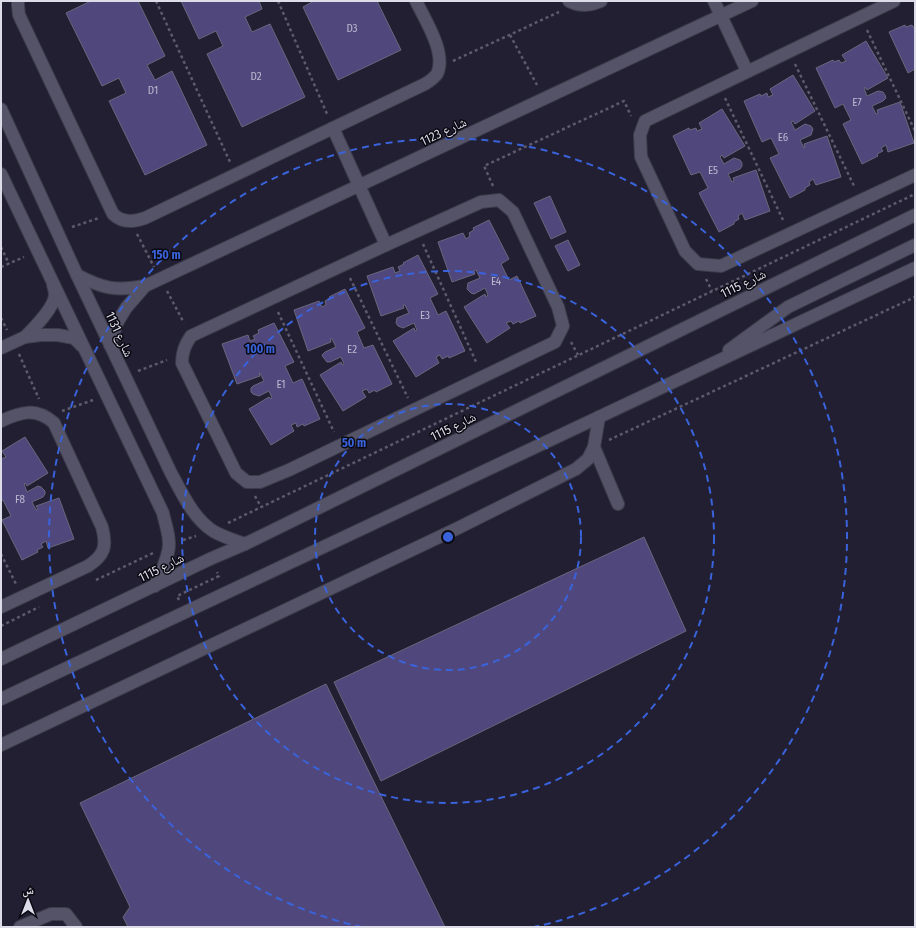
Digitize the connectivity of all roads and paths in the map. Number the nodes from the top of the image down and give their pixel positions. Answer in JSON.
{"nodes":[{"id":1,"x":18,"y":1,"type":"edge"},
{"id":2,"x":156,"y":1,"type":"edge"},
{"id":3,"x":278,"y":1,"type":"edge"},
{"id":4,"x":416,"y":1,"type":"edge"},
{"id":5,"x":601,"y":1,"type":"edge"},
{"id":6,"x":714,"y":1,"type":"edge"},
{"id":7,"x":752,"y":1,"type":"edge"},
{"id":8,"x":894,"y":1,"type":"edge"},
{"id":9,"x":572,"y":3,"type":"edge"},
{"id":10,"x":721,"y":16,"type":"junction"},
{"id":11,"x":860,"y":17,"type":"junction"},
{"id":12,"x":510,"y":35,"type":"junction"},
{"id":13,"x":788,"y":51,"type":"junction"},
{"id":14,"x":438,"y":68,"type":"junction"},
{"id":15,"x":747,"y":71,"type":"junction"},
{"id":16,"x":719,"y":85,"type":"junction"},
{"id":17,"x":544,"y":99,"type":"junction"},
{"id":18,"x":1,"y":109,"type":"edge"},
{"id":19,"x":333,"y":128,"type":"junction"},
{"id":20,"x":915,"y":131,"type":"edge"},
{"id":21,"x":640,"y":135,"type":"junction"},
{"id":22,"x":1,"y":174,"type":"edge"},
{"id":23,"x":236,"y":175,"type":"junction"},
{"id":24,"x":915,"y":175,"type":"edge"},
{"id":25,"x":360,"y":186,"type":"junction"},
{"id":26,"x":915,"y":194,"type":"edge"},
{"id":27,"x":499,"y":200,"type":"junction"},
{"id":28,"x":861,"y":200,"type":"junction"},
{"id":29,"x":915,"y":215,"type":"edge"},
{"id":30,"x":417,"y":231,"type":"junction"},
{"id":31,"x":789,"y":234,"type":"junction"},
{"id":32,"x":386,"y":245,"type":"junction"},
{"id":33,"x":915,"y":245,"type":"edge"},
{"id":34,"x":1,"y":247,"type":"edge"},
{"id":35,"x":9,"y":264,"type":"dead end"},
{"id":36,"x":344,"y":265,"type":"junction"},
{"id":37,"x":915,"y":268,"type":"edge"},
{"id":38,"x":77,"y":275,"type":"junction"},
{"id":39,"x":53,"y":284,"type":"junction"},
{"id":40,"x":145,"y":286,"type":"junction"},
{"id":41,"x":915,"y":297,"type":"edge"},
{"id":42,"x":272,"y":298,"type":"junction"},
{"id":43,"x":1,"y":318,"type":"edge"},
{"id":44,"x":25,"y":337,"type":"junction"},
{"id":45,"x":14,"y":342,"type":"junction"},
{"id":46,"x":110,"y":345,"type":"junction"},
{"id":47,"x":83,"y":346,"type":"junction"},
{"id":48,"x":1,"y":348,"type":"edge"},
{"id":49,"x":707,"y":366,"type":"junction"},
{"id":50,"x":483,"y":377,"type":"junction"},
{"id":51,"x":414,"y":410,"type":"junction"},
{"id":52,"x":46,"y":416,"type":"junction"},
{"id":53,"x":599,"y":417,"type":"junction"},
{"id":54,"x":1,"y":421,"type":"edge"},
{"id":55,"x":341,"y":445,"type":"junction"},
{"id":56,"x":594,"y":447,"type":"junction"},
{"id":57,"x":618,"y":504,"type":"dead end"},
{"id":58,"x":212,"y":530,"type":"junction"},
{"id":59,"x":245,"y":544,"type":"junction"},
{"id":60,"x":169,"y":545,"type":"junction"},
{"id":61,"x":1,"y":554,"type":"edge"},
{"id":62,"x":210,"y":559,"type":"junction"},
{"id":63,"x":93,"y":582,"type":"dead end"},
{"id":64,"x":155,"y":586,"type":"junction"},
{"id":65,"x":23,"y":597,"type":"junction"},
{"id":66,"x":43,"y":605,"type":"dead end"},
{"id":67,"x":1,"y":607,"type":"edge"},
{"id":68,"x":185,"y":612,"type":"junction"},
{"id":69,"x":1,"y":626,"type":"edge"},
{"id":70,"x":1,"y":659,"type":"edge"},
{"id":71,"x":1,"y":699,"type":"edge"},
{"id":72,"x":1,"y":745,"type":"edge"},
{"id":73,"x":21,"y":927,"type":"edge"},
{"id":74,"x":76,"y":927,"type":"edge"}],
"edges":[{"from":1,"to":23,"type":"street"},
{"from":2,"to":23,"type":"path"},
{"from":3,"to":19,"type":"path"},
{"from":4,"to":14,"type":"street"},
{"from":5,"to":9,"type":"street"},
{"from":6,"to":10,"type":"street"},
{"from":7,"to":10,"type":"street","name":"شارع 1123"},
{"from":8,"to":11,"type":"street"},
{"from":9,"to":12,"type":"path"},
{"from":10,"to":15,"type":"street"},
{"from":10,"to":17,"type":"street","name":"شارع 1123"},
{"from":11,"to":13,"type":"street"},
{"from":11,"to":20,"type":"path"},
{"from":12,"to":14,"type":"path"},
{"from":12,"to":17,"type":"path"},
{"from":13,"to":15,"type":"street"},
{"from":13,"to":28,"type":"path"},
{"from":14,"to":19,"type":"street"},
{"from":15,"to":16,"type":"street"},
{"from":16,"to":21,"type":"street"},
{"from":16,"to":31,"type":"path"},
{"from":17,"to":25,"type":"street","name":"شارع 1123"},
{"from":18,"to":38,"type":"street","name":"شارع 1131"},
{"from":19,"to":23,"type":"street"},
{"from":19,"to":25,"type":"street"},
{"from":21,"to":27,"type":"path"},
{"from":21,"to":31,"type":"street"},
{"from":22,"to":39,"type":"street"},
{"from":24,"to":28,"type":"street"},
{"from":25,"to":32,"type":"street"},
{"from":25,"to":40,"type":"street","name":"شارع 1123"},
{"from":26,"to":58,"type":"path"},
{"from":27,"to":30,"type":"street"},
{"from":27,"to":50,"type":"street"},
{"from":28,"to":31,"type":"street"},
{"from":29,"to":59,"type":"street","name":"شارع 1115"},
{"from":30,"to":32,"type":"street"},
{"from":30,"to":50,"type":"path"},
{"from":32,"to":36,"type":"street"},
{"from":33,"to":49,"type":"street"},
{"from":34,"to":35,"type":"path"},
{"from":36,"to":42,"type":"street"},
{"from":36,"to":51,"type":"path"},
{"from":37,"to":49,"type":"street"},
{"from":38,"to":40,"type":"street","name":"شارع 1123"},
{"from":38,"to":46,"type":"street","name":"شارع 1131"},
{"from":39,"to":44,"type":"street"},
{"from":39,"to":47,"type":"street"},
{"from":40,"to":46,"type":"street","name":"شارع 1123"},
{"from":41,"to":56,"type":"path"},
{"from":42,"to":55,"type":"path"},
{"from":42,"to":55,"type":"street"},
{"from":43,"to":45,"type":"path"},
{"from":44,"to":45,"type":"street"},
{"from":44,"to":47,"type":"street"},
{"from":45,"to":48,"type":"street"},
{"from":45,"to":52,"type":"path"},
{"from":46,"to":58,"type":"street","name":"شارع 1131"},
{"from":47,"to":60,"type":"street"},
{"from":49,"to":53,"type":"street"},
{"from":50,"to":51,"type":"street"},
{"from":51,"to":55,"type":"street"},
{"from":52,"to":54,"type":"street"},
{"from":52,"to":65,"type":"street"},
{"from":53,"to":56,"type":"street"},
{"from":53,"to":68,"type":"street"},
{"from":56,"to":57,"type":"street"},
{"from":56,"to":72,"type":"street"},
{"from":58,"to":59,"type":"street","name":"شارع 1131"},
{"from":58,"to":60,"type":"path"},
{"from":59,"to":62,"type":"street","name":"شارع 1115"},
{"from":60,"to":63,"type":"path"},
{"from":60,"to":64,"type":"street"},
{"from":61,"to":65,"type":"path"},
{"from":62,"to":64,"type":"street","name":"شارع 1115"},
{"from":62,"to":68,"type":"path"},
{"from":64,"to":70,"type":"street","name":"شارع 1115"},
{"from":65,"to":67,"type":"street"},
{"from":66,"to":69,"type":"path"},
{"from":68,"to":71,"type":"street"},
{"from":73,"to":74,"type":"street"}]}
